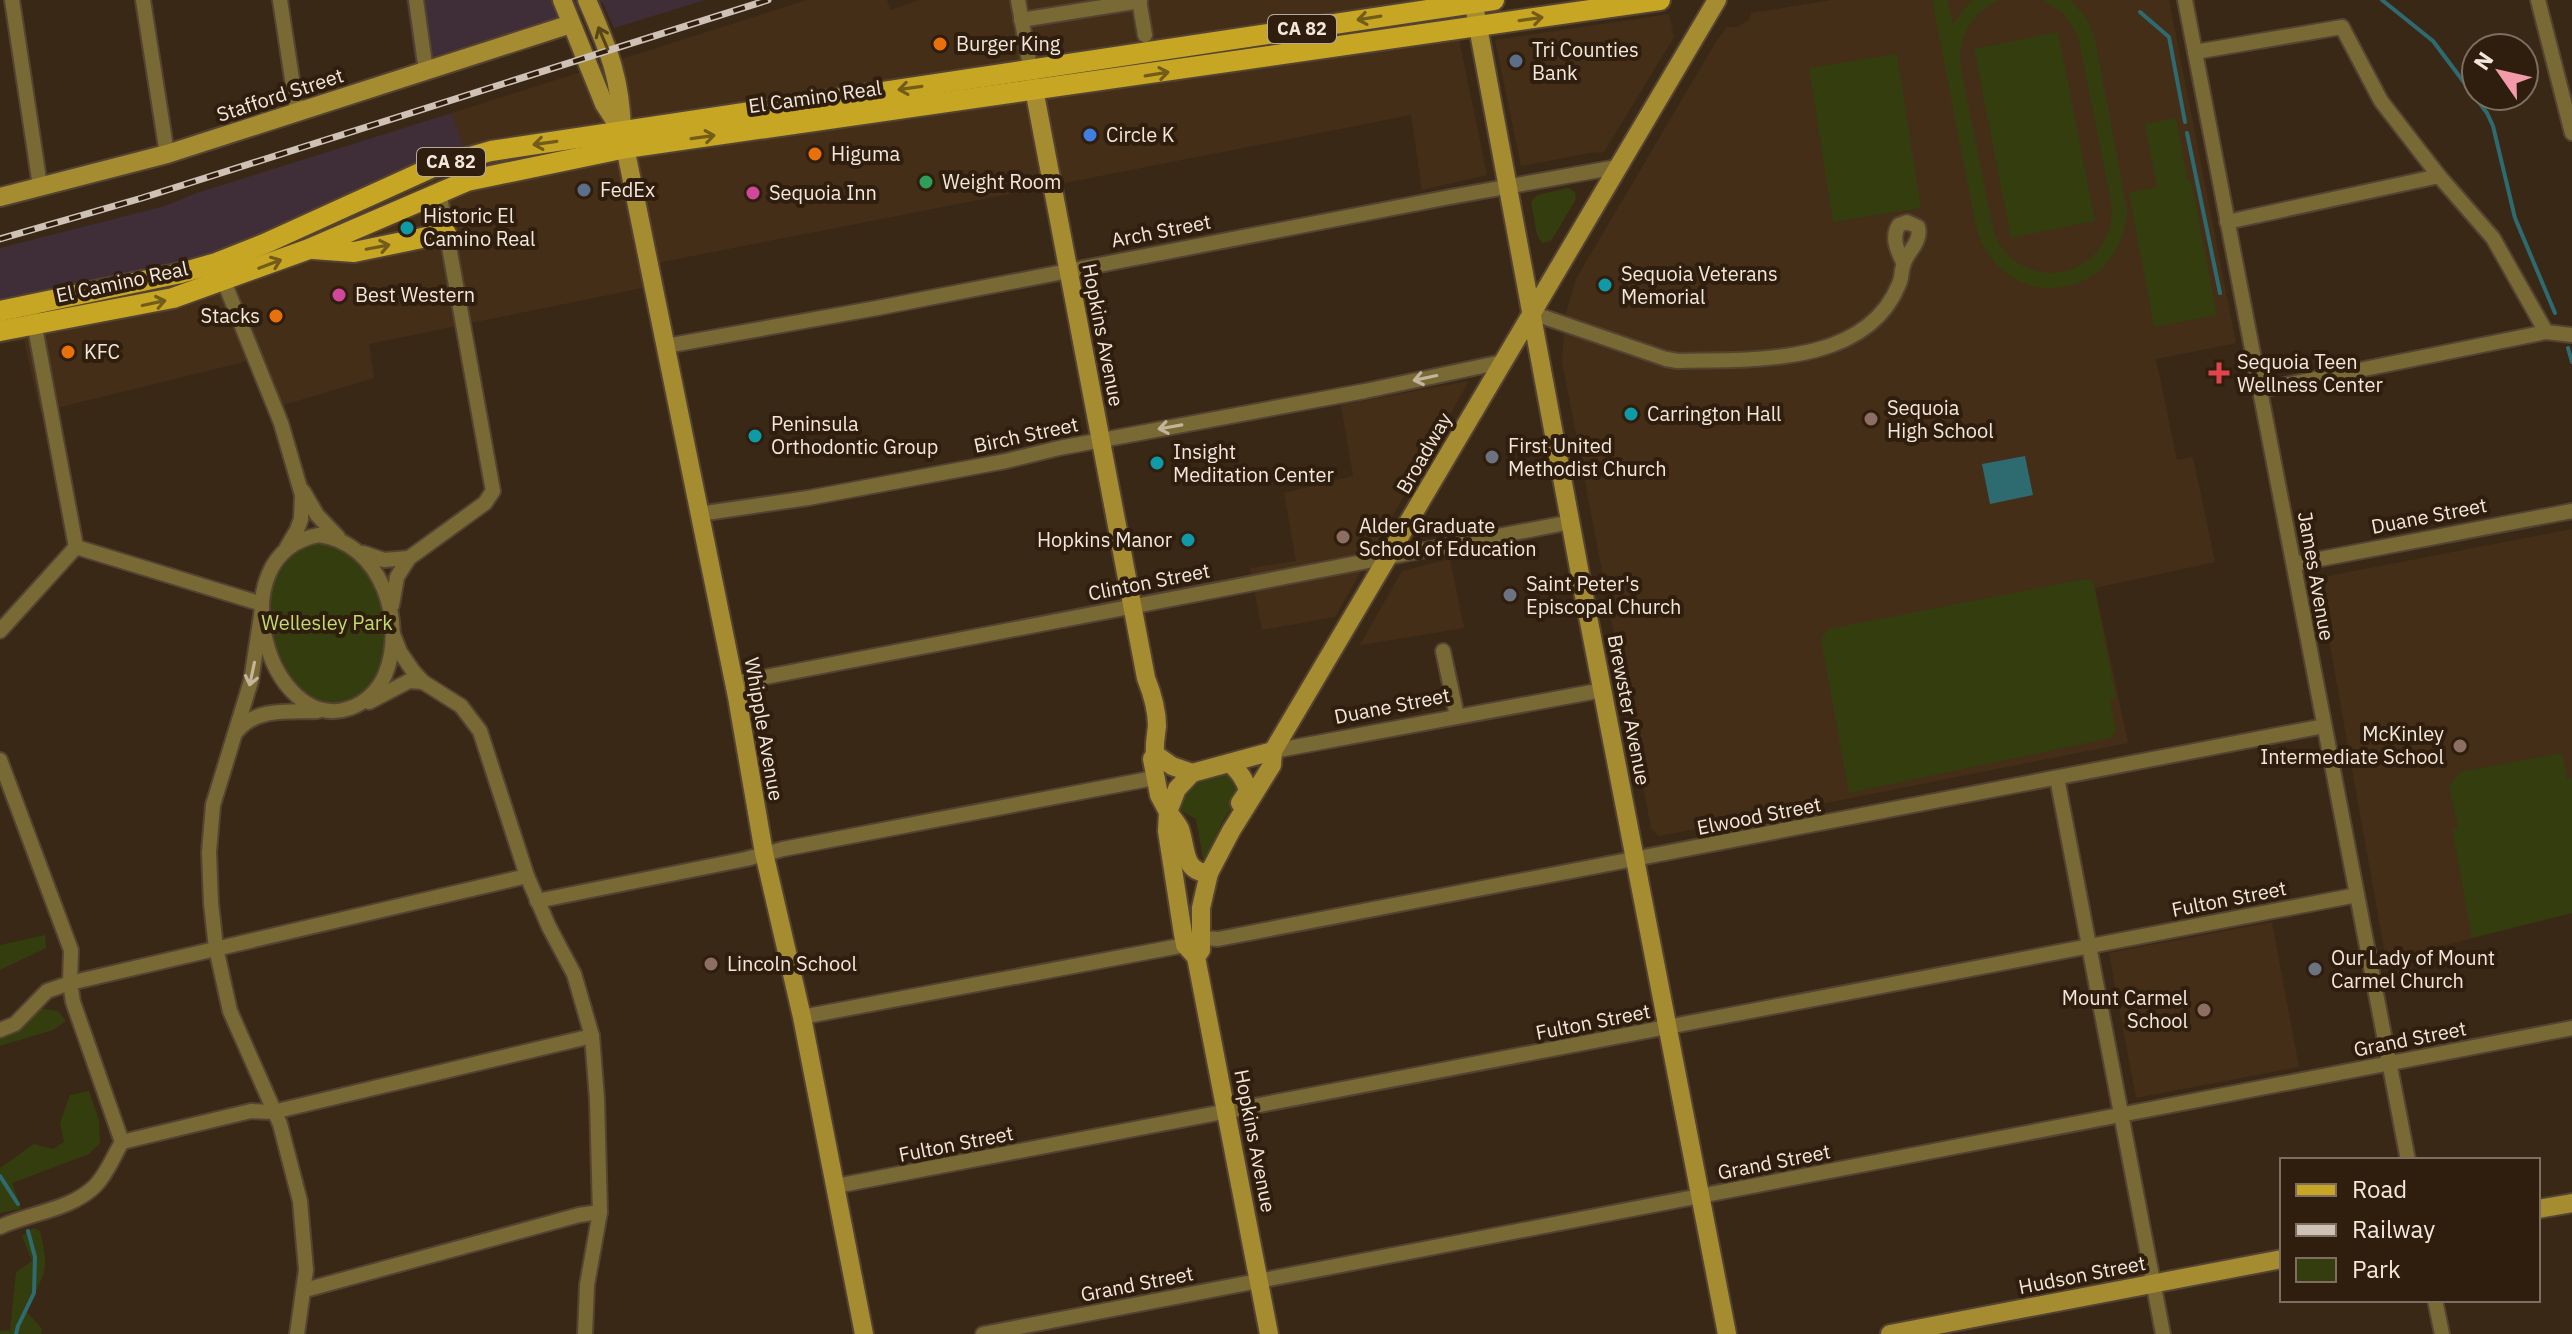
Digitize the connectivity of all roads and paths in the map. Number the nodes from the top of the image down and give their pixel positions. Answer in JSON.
{"nodes":[{"id":1,"x":12,"y":0,"type":"edge"},
{"id":2,"x":143,"y":0,"type":"edge"},
{"id":3,"x":280,"y":0,"type":"edge"},
{"id":4,"x":416,"y":0,"type":"edge"},
{"id":5,"x":562,"y":0,"type":"edge"},
{"id":6,"x":587,"y":0,"type":"edge"},
{"id":7,"x":1018,"y":0,"type":"edge"},
{"id":8,"x":1140,"y":0,"type":"edge"},
{"id":9,"x":1660,"y":0,"type":"edge"},
{"id":10,"x":1717,"y":0,"type":"edge"},
{"id":11,"x":2185,"y":0,"type":"edge"},
{"id":12,"x":2538,"y":0,"type":"edge"},
{"id":13,"x":1480,"y":1,"type":"edge"},
{"id":14,"x":1067,"y":6,"type":"edge"},
{"id":15,"x":1021,"y":20,"type":"junction"},
{"id":16,"x":571,"y":24,"type":"junction"},
{"id":17,"x":1478,"y":25,"type":"junction"},
{"id":18,"x":1145,"y":35,"type":"dead end"},
{"id":19,"x":2195,"y":52,"type":"junction"},
{"id":20,"x":426,"y":71,"type":"junction"},
{"id":21,"x":2565,"y":74,"type":"edge"},
{"id":22,"x":1032,"y":79,"type":"junction"},
{"id":23,"x":297,"y":112,"type":"junction"},
{"id":24,"x":2572,"y":133,"type":"edge"},
{"id":25,"x":624,"y":140,"type":"junction"},
{"id":26,"x":167,"y":154,"type":"junction"},
{"id":27,"x":1617,"y":167,"type":"junction"},
{"id":28,"x":2439,"y":176,"type":"junction"},
{"id":29,"x":40,"y":186,"type":"junction"},
{"id":30,"x":1508,"y":187,"type":"junction"},
{"id":31,"x":439,"y":191,"type":"junction"},
{"id":32,"x":0,"y":197,"type":"edge"},
{"id":33,"x":2227,"y":222,"type":"junction"},
{"id":34,"x":446,"y":233,"type":"junction"},
{"id":35,"x":309,"y":249,"type":"junction"},
{"id":36,"x":1903,"y":262,"type":"dead end"},
{"id":37,"x":1068,"y":270,"type":"junction"},
{"id":38,"x":220,"y":272,"type":"junction"},
{"id":39,"x":0,"y":311,"type":"edge"},
{"id":40,"x":1532,"y":313,"type":"junction"},
{"id":41,"x":32,"y":315,"type":"junction"},
{"id":42,"x":0,"y":331,"type":"edge"},
{"id":43,"x":2546,"y":332,"type":"junction"},
{"id":44,"x":2572,"y":335,"type":"edge"},
{"id":45,"x":666,"y":346,"type":"junction"},
{"id":46,"x":1502,"y":362,"type":"junction"},
{"id":47,"x":2261,"y":390,"type":"junction"},
{"id":48,"x":1100,"y":440,"type":"junction"},
{"id":49,"x":299,"y":481,"type":"junction"},
{"id":50,"x":2572,"y":511,"type":"edge"},
{"id":51,"x":699,"y":514,"type":"junction"},
{"id":52,"x":1571,"y":522,"type":"junction"},
{"id":53,"x":351,"y":546,"type":"junction"},
{"id":54,"x":76,"y":547,"type":"junction"},
{"id":55,"x":283,"y":551,"type":"junction"},
{"id":56,"x":1388,"y":557,"type":"junction"},
{"id":57,"x":409,"y":558,"type":"junction"},
{"id":58,"x":2294,"y":564,"type":"junction"},
{"id":59,"x":1132,"y":605,"type":"junction"},
{"id":60,"x":262,"y":606,"type":"junction"},
{"id":61,"x":391,"y":617,"type":"junction"},
{"id":62,"x":0,"y":631,"type":"edge"},
{"id":63,"x":393,"y":634,"type":"junction"},
{"id":64,"x":1443,"y":651,"type":"dead end"},
{"id":65,"x":423,"y":682,"type":"junction"},
{"id":66,"x":734,"y":683,"type":"junction"},
{"id":67,"x":1603,"y":690,"type":"junction"},
{"id":68,"x":334,"y":711,"type":"junction"},
{"id":69,"x":1457,"y":716,"type":"junction"},
{"id":70,"x":2324,"y":726,"type":"junction"},
{"id":71,"x":233,"y":738,"type":"junction"},
{"id":72,"x":1154,"y":747,"type":"junction"},
{"id":73,"x":1273,"y":751,"type":"junction"},
{"id":74,"x":0,"y":760,"type":"edge"},
{"id":75,"x":1230,"y":763,"type":"junction"},
{"id":76,"x":1192,"y":773,"type":"junction"},
{"id":77,"x":1154,"y":778,"type":"junction"},
{"id":78,"x":2057,"y":778,"type":"junction"},
{"id":79,"x":1168,"y":812,"type":"junction"},
{"id":80,"x":1231,"y":831,"type":"junction"},
{"id":81,"x":764,"y":853,"type":"junction"},
{"id":82,"x":1635,"y":860,"type":"junction"},
{"id":83,"x":1209,"y":873,"type":"junction"},
{"id":84,"x":527,"y":876,"type":"junction"},
{"id":85,"x":2357,"y":895,"type":"junction"},
{"id":86,"x":537,"y":901,"type":"junction"},
{"id":87,"x":1194,"y":947,"type":"junction"},
{"id":88,"x":2088,"y":947,"type":"junction"},
{"id":89,"x":216,"y":948,"type":"junction"},
{"id":90,"x":70,"y":983,"type":"junction"},
{"id":91,"x":802,"y":1017,"type":"junction"},
{"id":92,"x":1668,"y":1028,"type":"junction"},
{"id":93,"x":2572,"y":1028,"type":"edge"},
{"id":94,"x":0,"y":1030,"type":"edge"},
{"id":95,"x":592,"y":1036,"type":"junction"},
{"id":96,"x":2389,"y":1063,"type":"junction"},
{"id":97,"x":273,"y":1112,"type":"junction"},
{"id":98,"x":1226,"y":1113,"type":"junction"},
{"id":99,"x":2120,"y":1115,"type":"junction"},
{"id":100,"x":122,"y":1142,"type":"junction"},
{"id":101,"x":2408,"y":1158,"type":"edge"},
{"id":102,"x":836,"y":1186,"type":"junction"},
{"id":103,"x":1700,"y":1196,"type":"junction"},
{"id":104,"x":2572,"y":1203,"type":"edge"},
{"id":105,"x":2540,"y":1209,"type":"edge"},
{"id":106,"x":600,"y":1212,"type":"junction"},
{"id":107,"x":0,"y":1227,"type":"edge"},
{"id":108,"x":2280,"y":1259,"type":"edge"},
{"id":109,"x":1259,"y":1281,"type":"junction"},
{"id":110,"x":2154,"y":1283,"type":"junction"},
{"id":111,"x":305,"y":1290,"type":"junction"},
{"id":112,"x":2435,"y":1302,"type":"edge"},
{"id":113,"x":297,"y":1334,"type":"edge"},
{"id":114,"x":585,"y":1334,"type":"edge"},
{"id":115,"x":864,"y":1334,"type":"edge"},
{"id":116,"x":983,"y":1334,"type":"edge"},
{"id":117,"x":1269,"y":1334,"type":"edge"},
{"id":118,"x":1727,"y":1334,"type":"edge"},
{"id":119,"x":1890,"y":1334,"type":"edge"},
{"id":120,"x":2163,"y":1334,"type":"edge"},
{"id":121,"x":2442,"y":1334,"type":"edge"}],
"edges":[{"from":1,"to":29,"type":"street"},
{"from":2,"to":26,"type":"street"},
{"from":3,"to":23,"type":"street"},
{"from":4,"to":20,"type":"street"},
{"from":5,"to":16,"type":"street","name":"Whipple Avenue"},
{"from":25,"to":6,"type":"street","name":"Whipple Avenue","one_way":true},
{"from":7,"to":15,"type":"street","name":"Hopkins Avenue"},
{"from":8,"to":14,"type":"street"},
{"from":8,"to":18,"type":"street"},
{"from":17,"to":9,"type":"main road","name":"El Camino Real","number":"CA 82","one_way":true},
{"from":10,"to":27,"type":"street","name":"Broadway"},
{"from":11,"to":19,"type":"street","name":"James Avenue"},
{"from":12,"to":21,"type":"street"},
{"from":13,"to":17,"type":"street","name":"Brewster Avenue"},
{"from":13,"to":22,"type":"main road","name":"El Camino Real","number":"CA 82","one_way":true},
{"from":14,"to":15,"type":"street"},
{"from":15,"to":22,"type":"street","name":"Hopkins Avenue"},
{"from":16,"to":20,"type":"street","name":"Stafford Street"},
{"from":16,"to":25,"type":"street","name":"Whipple Avenue"},
{"from":22,"to":17,"type":"main road","name":"El Camino Real","number":"CA 82","one_way":true},
{"from":17,"to":30,"type":"street","name":"Brewster Avenue"},
{"from":19,"to":28,"type":"street"},
{"from":19,"to":33,"type":"street","name":"James Avenue"},
{"from":20,"to":23,"type":"street","name":"Stafford Street"},
{"from":21,"to":24,"type":"street"},
{"from":22,"to":25,"type":"main road","name":"El Camino Real","number":"CA 82"},
{"from":22,"to":37,"type":"street","name":"Hopkins Avenue"},
{"from":23,"to":26,"type":"street","name":"Stafford Street"},
{"from":25,"to":31,"type":"main road","name":"El Camino Real","number":"CA 82"},
{"from":25,"to":38,"type":"main road","name":"El Camino Real","number":"CA 82","one_way":true},
{"from":25,"to":45,"type":"street","name":"Whipple Avenue"},
{"from":26,"to":29,"type":"street","name":"Stafford Street"},
{"from":27,"to":30,"type":"street","name":"Arch Street"},
{"from":27,"to":40,"type":"street","name":"Broadway"},
{"from":28,"to":33,"type":"street"},
{"from":28,"to":43,"type":"street"},
{"from":29,"to":32,"type":"street","name":"Stafford Street"},
{"from":30,"to":37,"type":"street","name":"Arch Street"},
{"from":30,"to":40,"type":"street","name":"Brewster Avenue"},
{"from":31,"to":34,"type":"street"},
{"from":31,"to":35,"type":"main road","name":"El Camino Real","number":"CA 82"},
{"from":33,"to":47,"type":"street","name":"James Avenue"},
{"from":35,"to":34,"type":"main road","one_way":true},
{"from":34,"to":57,"type":"street"},
{"from":38,"to":35,"type":"main road","name":"El Camino Real","number":"CA 82","one_way":true},
{"from":36,"to":40,"type":"street"},
{"from":37,"to":45,"type":"street","name":"Arch Street"},
{"from":37,"to":48,"type":"street","name":"Hopkins Avenue"},
{"from":38,"to":41,"type":"main road","name":"El Camino Real","number":"CA 82"},
{"from":38,"to":49,"type":"street"},
{"from":39,"to":41,"type":"main road","name":"El Camino Real","number":"CA 82"},
{"from":40,"to":46,"type":"street","name":"Broadway"},
{"from":40,"to":52,"type":"street","name":"Brewster Avenue"},
{"from":41,"to":42,"type":"main road","name":"El Camino Real","number":"CA 82"},
{"from":41,"to":54,"type":"street"},
{"from":43,"to":44,"type":"street"},
{"from":43,"to":47,"type":"street"},
{"from":45,"to":51,"type":"street","name":"Whipple Avenue"},
{"from":46,"to":48,"type":"street","name":"Birch Street","one_way":true},
{"from":46,"to":56,"type":"street","name":"Broadway"},
{"from":47,"to":58,"type":"street","name":"James Avenue"},
{"from":48,"to":51,"type":"street","name":"Birch Street"},
{"from":48,"to":59,"type":"street","name":"Hopkins Avenue"},
{"from":49,"to":53,"type":"street"},
{"from":49,"to":55,"type":"street"},
{"from":50,"to":58,"type":"street","name":"Duane Street"},
{"from":51,"to":66,"type":"street","name":"Whipple Avenue"},
{"from":52,"to":56,"type":"street","name":"Clinton Street"},
{"from":52,"to":67,"type":"street","name":"Brewster Avenue"},
{"from":53,"to":55,"type":"street"},
{"from":53,"to":57,"type":"street"},
{"from":53,"to":61,"type":"street"},
{"from":54,"to":60,"type":"street"},
{"from":54,"to":62,"type":"street"},
{"from":55,"to":60,"type":"street"},
{"from":56,"to":59,"type":"street","name":"Clinton Street"},
{"from":56,"to":73,"type":"street","name":"Broadway"},
{"from":57,"to":61,"type":"street"},
{"from":58,"to":70,"type":"street","name":"James Avenue"},
{"from":59,"to":66,"type":"street","name":"Clinton Street"},
{"from":59,"to":72,"type":"street","name":"Hopkins Avenue"},
{"from":60,"to":68,"type":"street"},
{"from":60,"to":71,"type":"street","one_way":true},
{"from":61,"to":63,"type":"street"},
{"from":63,"to":65,"type":"street"},
{"from":63,"to":68,"type":"street"},
{"from":64,"to":69,"type":"street"},
{"from":65,"to":68,"type":"street"},
{"from":65,"to":84,"type":"street"},
{"from":66,"to":81,"type":"street","name":"Whipple Avenue"},
{"from":67,"to":69,"type":"street","name":"Duane Street"},
{"from":67,"to":82,"type":"street","name":"Brewster Avenue"},
{"from":68,"to":71,"type":"street"},
{"from":69,"to":73,"type":"street","name":"Duane Street"},
{"from":70,"to":78,"type":"street","name":"Elwood Street"},
{"from":70,"to":85,"type":"street","name":"James Avenue"},
{"from":71,"to":89,"type":"street"},
{"from":72,"to":76,"type":"street"},
{"from":72,"to":77,"type":"street","name":"Hopkins Avenue"},
{"from":73,"to":75,"type":"street","name":"Duane Street"},
{"from":73,"to":80,"type":"street","name":"Broadway"},
{"from":74,"to":90,"type":"street"},
{"from":75,"to":76,"type":"street","name":"Duane Street"},
{"from":75,"to":80,"type":"street"},
{"from":76,"to":79,"type":"street"},
{"from":77,"to":79,"type":"street","name":"Hopkins Avenue"},
{"from":77,"to":81,"type":"street"},
{"from":78,"to":82,"type":"street","name":"Elwood Street"},
{"from":78,"to":88,"type":"street"},
{"from":79,"to":83,"type":"street","name":"Hopkins Avenue"},
{"from":79,"to":87,"type":"street","name":"Hopkins Avenue"},
{"from":80,"to":83,"type":"street","name":"Broadway"},
{"from":81,"to":86,"type":"street"},
{"from":81,"to":91,"type":"street","name":"Whipple Avenue"},
{"from":82,"to":87,"type":"street","name":"Elwood Street"},
{"from":82,"to":92,"type":"street","name":"Brewster Avenue"},
{"from":83,"to":87,"type":"street","name":"Broadway"},
{"from":84,"to":86,"type":"street"},
{"from":84,"to":89,"type":"street"},
{"from":85,"to":88,"type":"street","name":"Fulton Street"},
{"from":85,"to":96,"type":"street","name":"James Avenue"},
{"from":86,"to":95,"type":"street"},
{"from":87,"to":91,"type":"street","name":"Elwood Street"},
{"from":87,"to":98,"type":"street","name":"Hopkins Avenue"},
{"from":88,"to":92,"type":"street","name":"Fulton Street"},
{"from":88,"to":99,"type":"street"},
{"from":89,"to":90,"type":"street"},
{"from":89,"to":97,"type":"street"},
{"from":90,"to":94,"type":"street"},
{"from":90,"to":100,"type":"street"},
{"from":91,"to":102,"type":"street","name":"Whipple Avenue"},
{"from":92,"to":98,"type":"street","name":"Fulton Street"},
{"from":92,"to":103,"type":"street","name":"Brewster Avenue"},
{"from":93,"to":96,"type":"street","name":"Grand Street"},
{"from":95,"to":97,"type":"street"},
{"from":95,"to":106,"type":"street"},
{"from":96,"to":99,"type":"street","name":"Grand Street"},
{"from":96,"to":101,"type":"street","name":"James Avenue"},
{"from":97,"to":100,"type":"street"},
{"from":97,"to":111,"type":"street"},
{"from":98,"to":102,"type":"street","name":"Fulton Street"},
{"from":98,"to":109,"type":"street","name":"Hopkins Avenue"},
{"from":99,"to":103,"type":"street","name":"Grand Street"},
{"from":99,"to":110,"type":"street"},
{"from":100,"to":107,"type":"street"},
{"from":102,"to":115,"type":"street","name":"Whipple Avenue"},
{"from":103,"to":109,"type":"street","name":"Grand Street"},
{"from":103,"to":118,"type":"street","name":"Brewster Avenue"},
{"from":104,"to":105,"type":"street"},
{"from":106,"to":111,"type":"street"},
{"from":106,"to":114,"type":"street"},
{"from":108,"to":110,"type":"street","name":"Hudson Street"},
{"from":109,"to":116,"type":"street","name":"Grand Street"},
{"from":109,"to":117,"type":"street","name":"Hopkins Avenue"},
{"from":110,"to":119,"type":"street","name":"Hudson Street"},
{"from":110,"to":120,"type":"street"},
{"from":111,"to":113,"type":"street"},
{"from":112,"to":121,"type":"street"}]}
